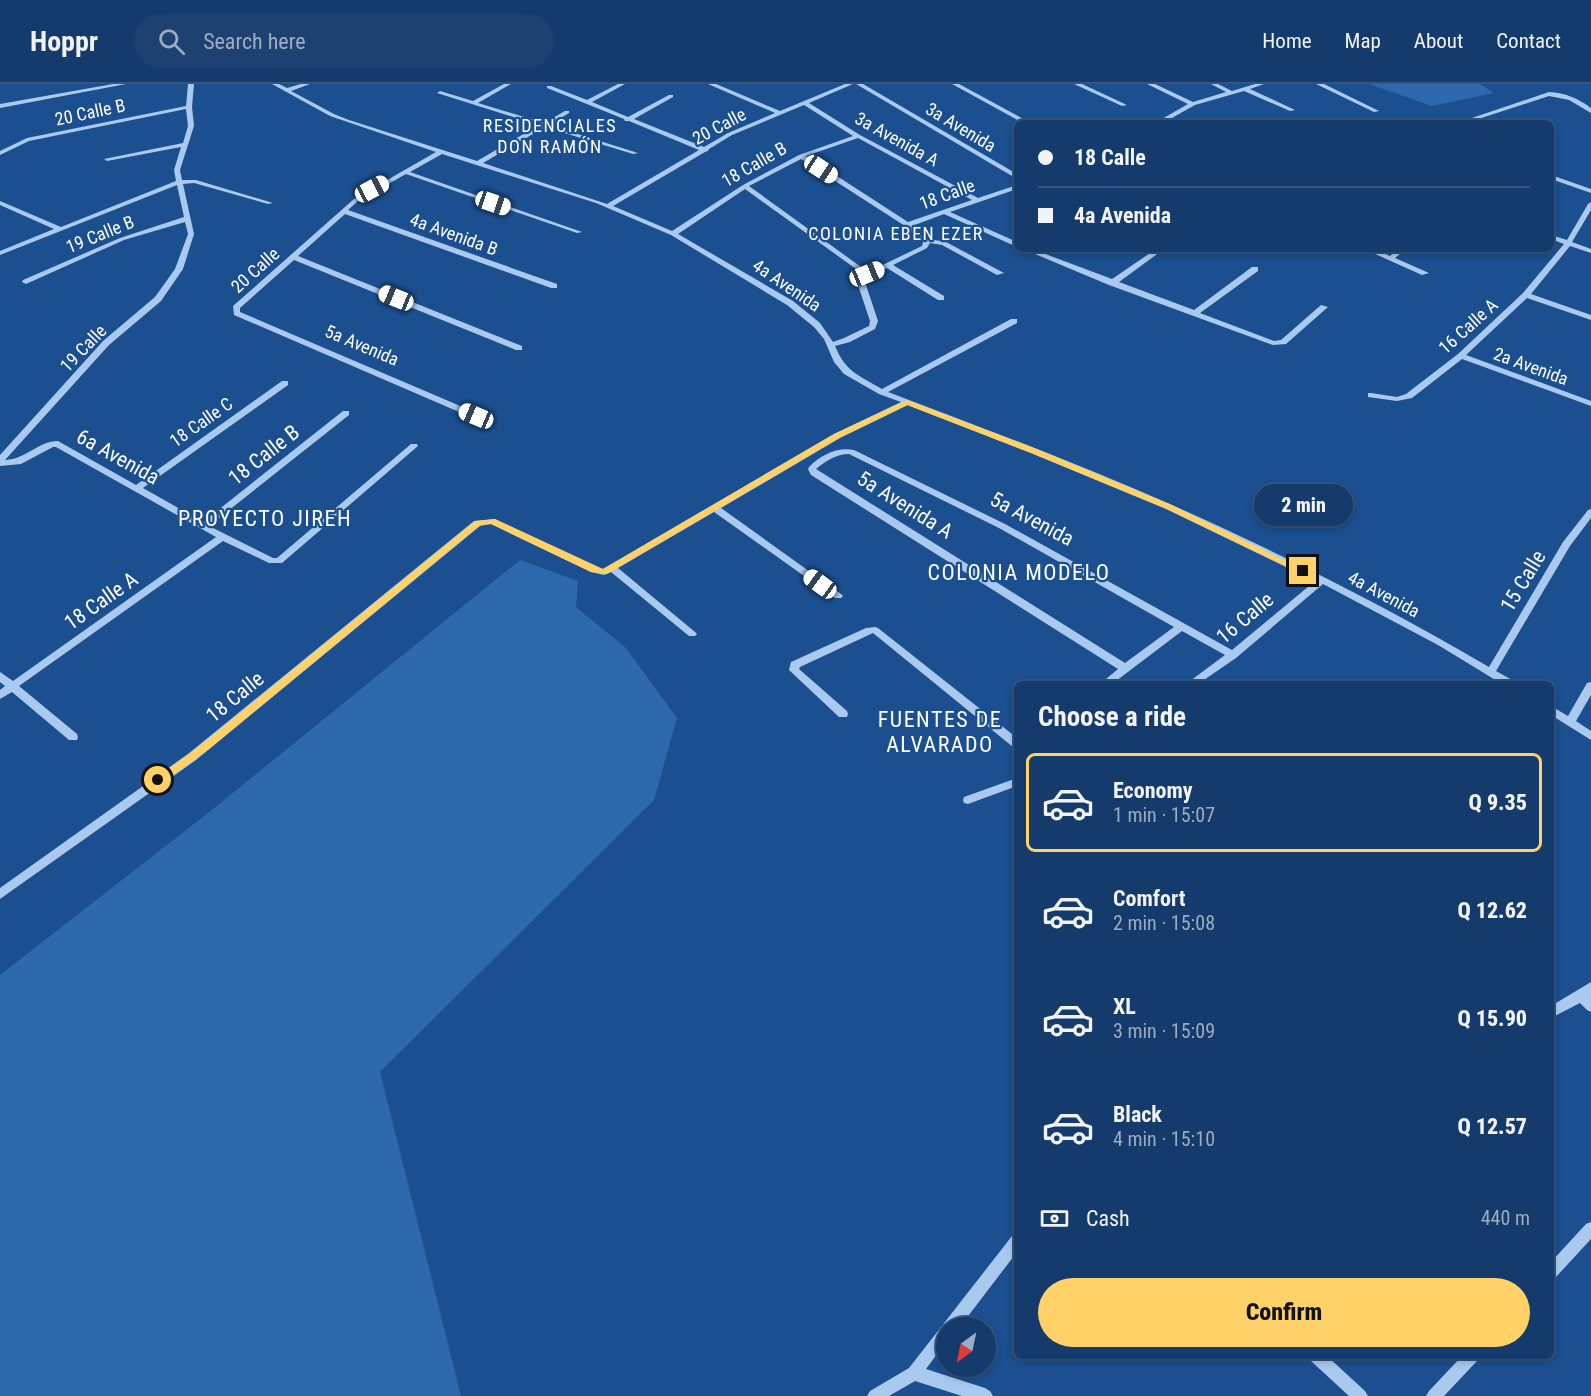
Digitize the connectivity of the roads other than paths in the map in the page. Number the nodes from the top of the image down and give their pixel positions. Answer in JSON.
{"nodes":[{"id":1,"x":123,"y":84,"type":"edge"},
{"id":2,"x":191,"y":84,"type":"edge"},
{"id":3,"x":276,"y":84,"type":"edge"},
{"id":4,"x":306,"y":84,"type":"edge"},
{"id":5,"x":508,"y":84,"type":"edge"},
{"id":6,"x":622,"y":84,"type":"edge"},
{"id":7,"x":711,"y":84,"type":"edge"},
{"id":8,"x":831,"y":84,"type":"edge"},
{"id":9,"x":850,"y":84,"type":"edge"},
{"id":10,"x":859,"y":84,"type":"edge"},
{"id":11,"x":955,"y":84,"type":"edge"},
{"id":12,"x":1077,"y":84,"type":"edge"},
{"id":13,"x":1150,"y":84,"type":"edge"},
{"id":14,"x":1214,"y":84,"type":"edge"},
{"id":15,"x":1262,"y":84,"type":"edge"},
{"id":16,"x":1319,"y":84,"type":"edge"},
{"id":17,"x":552,"y":86,"type":"edge"},
{"id":18,"x":840,"y":88,"type":"junction"},
{"id":19,"x":1245,"y":89,"type":"junction"},
{"id":20,"x":287,"y":90,"type":"junction"},
{"id":21,"x":440,"y":93,"type":"dead end"},
{"id":22,"x":1230,"y":93,"type":"junction"},
{"id":23,"x":671,"y":96,"type":"dead end"},
{"id":24,"x":588,"y":102,"type":"junction"},
{"id":25,"x":474,"y":103,"type":"junction"},
{"id":26,"x":804,"y":103,"type":"junction"},
{"id":27,"x":1193,"y":104,"type":"junction"},
{"id":28,"x":1124,"y":105,"type":"dead end"},
{"id":29,"x":0,"y":106,"type":"edge"},
{"id":30,"x":189,"y":107,"type":"junction"},
{"id":31,"x":1292,"y":110,"type":"dead end"},
{"id":32,"x":1376,"y":111,"type":"dead end"},
{"id":33,"x":1591,"y":111,"type":"edge"},
{"id":34,"x":567,"y":112,"type":"dead end"},
{"id":35,"x":780,"y":113,"type":"junction"},
{"id":36,"x":627,"y":120,"type":"junction"},
{"id":37,"x":1022,"y":120,"type":"edge"},
{"id":38,"x":1164,"y":120,"type":"edge"},
{"id":39,"x":1469,"y":120,"type":"edge"},
{"id":40,"x":545,"y":124,"type":"junction"},
{"id":41,"x":858,"y":136,"type":"junction"},
{"id":42,"x":185,"y":144,"type":"junction"},
{"id":43,"x":706,"y":150,"type":"junction"},
{"id":44,"x":442,"y":151,"type":"junction"},
{"id":45,"x":0,"y":153,"type":"edge"},
{"id":46,"x":635,"y":153,"type":"dead end"},
{"id":47,"x":801,"y":156,"type":"junction"},
{"id":48,"x":107,"y":159,"type":"dead end"},
{"id":49,"x":480,"y":162,"type":"junction"},
{"id":50,"x":405,"y":172,"type":"junction"},
{"id":51,"x":1014,"y":175,"type":"edge"},
{"id":52,"x":1554,"y":178,"type":"edge"},
{"id":53,"x":180,"y":182,"type":"junction"},
{"id":54,"x":745,"y":186,"type":"junction"},
{"id":55,"x":1014,"y":188,"type":"edge"},
{"id":56,"x":1591,"y":191,"type":"edge"},
{"id":57,"x":976,"y":200,"type":"junction"},
{"id":58,"x":0,"y":203,"type":"edge"},
{"id":59,"x":270,"y":203,"type":"dead end"},
{"id":60,"x":1591,"y":204,"type":"edge"},
{"id":61,"x":608,"y":206,"type":"junction"},
{"id":62,"x":344,"y":211,"type":"junction"},
{"id":63,"x":944,"y":212,"type":"junction"},
{"id":64,"x":186,"y":219,"type":"junction"},
{"id":65,"x":907,"y":225,"type":"junction"},
{"id":66,"x":60,"y":229,"type":"junction"},
{"id":67,"x":579,"y":232,"type":"dead end"},
{"id":68,"x":673,"y":234,"type":"junction"},
{"id":69,"x":1554,"y":238,"type":"edge"},
{"id":70,"x":927,"y":241,"type":"junction"},
{"id":71,"x":1568,"y":243,"type":"junction"},
{"id":72,"x":1014,"y":244,"type":"edge"},
{"id":73,"x":1591,"y":251,"type":"edge"},
{"id":74,"x":0,"y":252,"type":"edge"},
{"id":75,"x":1033,"y":252,"type":"edge"},
{"id":76,"x":1040,"y":252,"type":"edge"},
{"id":77,"x":1157,"y":252,"type":"edge"},
{"id":78,"x":1374,"y":252,"type":"edge"},
{"id":79,"x":1399,"y":252,"type":"edge"},
{"id":80,"x":1037,"y":254,"type":"junction"},
{"id":81,"x":293,"y":256,"type":"junction"},
{"id":82,"x":1390,"y":259,"type":"junction"},
{"id":83,"x":887,"y":266,"type":"junction"},
{"id":84,"x":1255,"y":269,"type":"dead end"},
{"id":85,"x":1000,"y":273,"type":"dead end"},
{"id":86,"x":1425,"y":273,"type":"dead end"},
{"id":87,"x":867,"y":274,"type":"junction"},
{"id":88,"x":26,"y":282,"type":"dead end"},
{"id":89,"x":1112,"y":283,"type":"junction"},
{"id":90,"x":554,"y":286,"type":"dead end"},
{"id":91,"x":1526,"y":295,"type":"junction"},
{"id":92,"x":941,"y":298,"type":"dead end"},
{"id":93,"x":1324,"y":307,"type":"dead end"},
{"id":94,"x":236,"y":308,"type":"joint"},
{"id":95,"x":1194,"y":314,"type":"junction"},
{"id":96,"x":1591,"y":318,"type":"edge"},
{"id":97,"x":1014,"y":321,"type":"dead end"},
{"id":98,"x":830,"y":345,"type":"junction"},
{"id":99,"x":519,"y":348,"type":"dead end"},
{"id":100,"x":1461,"y":356,"type":"junction"},
{"id":101,"x":285,"y":383,"type":"dead end"},
{"id":102,"x":882,"y":392,"type":"junction"},
{"id":103,"x":1371,"y":395,"type":"dead end"},
{"id":104,"x":907,"y":402,"type":"junction"},
{"id":105,"x":1591,"y":404,"type":"edge"},
{"id":106,"x":346,"y":413,"type":"dead end"},
{"id":107,"x":476,"y":416,"type":"dead end"},
{"id":108,"x":414,"y":446,"type":"dead end"},
{"id":109,"x":0,"y":461,"type":"edge"},
{"id":110,"x":814,"y":473,"type":"joint"},
{"id":111,"x":136,"y":489,"type":"junction"},
{"id":112,"x":715,"y":508,"type":"junction"},
{"id":113,"x":1591,"y":512,"type":"edge"},
{"id":114,"x":205,"y":525,"type":"junction"},
{"id":115,"x":222,"y":537,"type":"junction"},
{"id":116,"x":608,"y":570,"type":"junction"},
{"id":117,"x":1322,"y":580,"type":"junction"},
{"id":118,"x":838,"y":596,"type":"dead end"},
{"id":119,"x":1182,"y":626,"type":"junction"},
{"id":120,"x":692,"y":634,"type":"dead end"},
{"id":121,"x":1233,"y":655,"type":"junction"},
{"id":122,"x":1125,"y":669,"type":"junction"},
{"id":123,"x":1491,"y":672,"type":"junction"},
{"id":124,"x":0,"y":676,"type":"edge"},
{"id":125,"x":1109,"y":681,"type":"edge"},
{"id":126,"x":1195,"y":681,"type":"edge"},
{"id":127,"x":1505,"y":681,"type":"edge"},
{"id":128,"x":13,"y":686,"type":"junction"},
{"id":129,"x":1591,"y":686,"type":"edge"},
{"id":130,"x":0,"y":695,"type":"edge"},
{"id":131,"x":1554,"y":712,"type":"edge"},
{"id":132,"x":843,"y":714,"type":"dead end"},
{"id":133,"x":1570,"y":722,"type":"junction"},
{"id":134,"x":1591,"y":736,"type":"edge"},
{"id":135,"x":73,"y":737,"type":"dead end"},
{"id":136,"x":1014,"y":742,"type":"edge"},
{"id":137,"x":1014,"y":783,"type":"edge"},
{"id":138,"x":968,"y":800,"type":"dead end"},
{"id":139,"x":0,"y":894,"type":"edge"},
{"id":140,"x":1586,"y":992,"type":"edge"},
{"id":141,"x":1591,"y":1006,"type":"edge"},
{"id":142,"x":1554,"y":1010,"type":"edge"},
{"id":143,"x":1591,"y":1229,"type":"edge"},
{"id":144,"x":1014,"y":1245,"type":"edge"},
{"id":145,"x":1554,"y":1269,"type":"edge"},
{"id":146,"x":957,"y":1317,"type":"edge"},
{"id":147,"x":936,"y":1344,"type":"edge"},
{"id":148,"x":1319,"y":1359,"type":"edge"},
{"id":149,"x":1469,"y":1359,"type":"edge"},
{"id":150,"x":914,"y":1373,"type":"junction"},
{"id":151,"x":875,"y":1396,"type":"edge"},
{"id":152,"x":985,"y":1396,"type":"edge"},
{"id":153,"x":1360,"y":1396,"type":"edge"},
{"id":154,"x":1434,"y":1396,"type":"edge"}],
"edges":[{"from":1,"to":29,"type":"street"},
{"from":2,"to":30,"type":"street"},
{"from":3,"to":20,"type":"street","name":"4a Avenida"},
{"from":4,"to":20,"type":"street"},
{"from":5,"to":25,"type":"street"},
{"from":6,"to":24,"type":"street"},
{"from":7,"to":35,"type":"street"},
{"from":8,"to":18,"type":"street"},
{"from":9,"to":18,"type":"street","name":"20 Calle"},
{"from":10,"to":51,"type":"street","name":"3a Avenida"},
{"from":11,"to":37,"type":"street"},
{"from":12,"to":28,"type":"street"},
{"from":13,"to":27,"type":"street"},
{"from":14,"to":22,"type":"street"},
{"from":15,"to":19,"type":"street"},
{"from":16,"to":32,"type":"street"},
{"from":17,"to":24,"type":"street"},
{"from":18,"to":26,"type":"street","name":"20 Calle"},
{"from":19,"to":22,"type":"street"},
{"from":19,"to":31,"type":"street"},
{"from":20,"to":44,"type":"street","name":"4a Avenida"},
{"from":21,"to":25,"type":"street"},
{"from":22,"to":27,"type":"street"},
{"from":23,"to":36,"type":"street"},
{"from":24,"to":36,"type":"street"},
{"from":25,"to":40,"type":"street"},
{"from":26,"to":35,"type":"street","name":"20 Calle"},
{"from":26,"to":41,"type":"street","name":"3a Avenida A"},
{"from":27,"to":38,"type":"street"},
{"from":30,"to":42,"type":"street"},
{"from":30,"to":45,"type":"street","name":"20 Calle B"},
{"from":33,"to":39,"type":"street"},
{"from":34,"to":40,"type":"street"},
{"from":35,"to":43,"type":"street","name":"20 Calle"},
{"from":36,"to":43,"type":"street"},
{"from":40,"to":46,"type":"street"},
{"from":40,"to":49,"type":"street"},
{"from":41,"to":47,"type":"street","name":"18 Calle B"},
{"from":41,"to":57,"type":"street","name":"3a Avenida A"},
{"from":42,"to":48,"type":"street"},
{"from":42,"to":53,"type":"street"},
{"from":43,"to":61,"type":"street","name":"20 Calle"},
{"from":44,"to":49,"type":"street","name":"4a Avenida"},
{"from":44,"to":50,"type":"street","name":"20 Calle"},
{"from":47,"to":54,"type":"street","name":"18 Calle B"},
{"from":47,"to":65,"type":"street"},
{"from":49,"to":61,"type":"street","name":"4a Avenida"},
{"from":50,"to":62,"type":"street","name":"20 Calle"},
{"from":50,"to":67,"type":"street"},
{"from":52,"to":56,"type":"street"},
{"from":53,"to":59,"type":"street"},
{"from":53,"to":64,"type":"street"},
{"from":53,"to":66,"type":"street"},
{"from":54,"to":68,"type":"street","name":"18 Calle B"},
{"from":54,"to":87,"type":"street"},
{"from":55,"to":57,"type":"street","name":"18 Calle"},
{"from":57,"to":63,"type":"street","name":"18 Calle"},
{"from":58,"to":66,"type":"street"},
{"from":60,"to":71,"type":"street","name":"16 Calle A"},
{"from":61,"to":68,"type":"street","name":"4a Avenida"},
{"from":62,"to":81,"type":"street","name":"20 Calle"},
{"from":62,"to":90,"type":"street","name":"4a Avenida B"},
{"from":63,"to":65,"type":"street","name":"18 Calle"},
{"from":63,"to":72,"type":"street"},
{"from":64,"to":88,"type":"street","name":"19 Calle B"},
{"from":64,"to":109,"type":"street","name":"19 Calle"},
{"from":65,"to":70,"type":"street","name":"18 Calle"},
{"from":66,"to":74,"type":"street"},
{"from":68,"to":98,"type":"street","name":"4a Avenida"},
{"from":69,"to":71,"type":"street"},
{"from":70,"to":83,"type":"street","name":"18 Calle"},
{"from":70,"to":85,"type":"street"},
{"from":71,"to":73,"type":"street"},
{"from":71,"to":91,"type":"street","name":"16 Calle A"},
{"from":75,"to":80,"type":"street"},
{"from":76,"to":80,"type":"street"},
{"from":77,"to":89,"type":"street"},
{"from":78,"to":82,"type":"street"},
{"from":79,"to":82,"type":"street"},
{"from":80,"to":89,"type":"street"},
{"from":81,"to":94,"type":"street","name":"20 Calle"},
{"from":81,"to":99,"type":"street"},
{"from":82,"to":86,"type":"street"},
{"from":83,"to":87,"type":"street","name":"18 Calle"},
{"from":83,"to":92,"type":"street"},
{"from":84,"to":95,"type":"street"},
{"from":87,"to":98,"type":"street"},
{"from":89,"to":95,"type":"street"},
{"from":91,"to":96,"type":"street"},
{"from":91,"to":100,"type":"street","name":"16 Calle A"},
{"from":93,"to":95,"type":"street"},
{"from":94,"to":107,"type":"street","name":"5a Avenida"},
{"from":97,"to":102,"type":"street"},
{"from":98,"to":102,"type":"street","name":"4a Avenida"},
{"from":100,"to":103,"type":"street","name":"16 Calle A"},
{"from":100,"to":105,"type":"street","name":"2a Avenida"},
{"from":101,"to":111,"type":"street","name":"18 Calle C"},
{"from":102,"to":104,"type":"street","name":"4a Avenida"},
{"from":104,"to":112,"type":"street"},
{"from":104,"to":117,"type":"street","name":"4a Avenida"},
{"from":106,"to":114,"type":"street","name":"18 Calle B"},
{"from":108,"to":115,"type":"street","name":"6a Avenida"},
{"from":109,"to":111,"type":"street","name":"6a Avenida"},
{"from":110,"to":119,"type":"street","name":"5a Avenida"},
{"from":110,"to":122,"type":"street","name":"5a Avenida A"},
{"from":111,"to":114,"type":"street","name":"6a Avenida"},
{"from":112,"to":116,"type":"street"},
{"from":112,"to":118,"type":"street"},
{"from":113,"to":123,"type":"street","name":"15 Calle"},
{"from":114,"to":115,"type":"street","name":"6a Avenida"},
{"from":115,"to":128,"type":"street","name":"18 Calle A"},
{"from":116,"to":120,"type":"street"},
{"from":116,"to":139,"type":"street","name":"18 Calle"},
{"from":117,"to":121,"type":"street","name":"16 Calle"},
{"from":117,"to":123,"type":"street","name":"4a Avenida"},
{"from":119,"to":121,"type":"street","name":"5a Avenida"},
{"from":119,"to":122,"type":"street"},
{"from":121,"to":126,"type":"street","name":"16 Calle"},
{"from":122,"to":125,"type":"street"},
{"from":123,"to":127,"type":"street","name":"4a Avenida"},
{"from":124,"to":128,"type":"street"},
{"from":128,"to":130,"type":"street","name":"18 Calle A"},
{"from":128,"to":135,"type":"street"},
{"from":129,"to":133,"type":"street"},
{"from":131,"to":133,"type":"street"},
{"from":132,"to":136,"type":"street"},
{"from":133,"to":134,"type":"street"},
{"from":137,"to":138,"type":"street"},
{"from":140,"to":141,"type":"street"},
{"from":140,"to":142,"type":"street"},
{"from":143,"to":145,"type":"street"},
{"from":144,"to":146,"type":"street"},
{"from":147,"to":150,"type":"street"},
{"from":148,"to":153,"type":"street"},
{"from":149,"to":154,"type":"street"},
{"from":150,"to":151,"type":"street"},
{"from":150,"to":152,"type":"street"}]}
